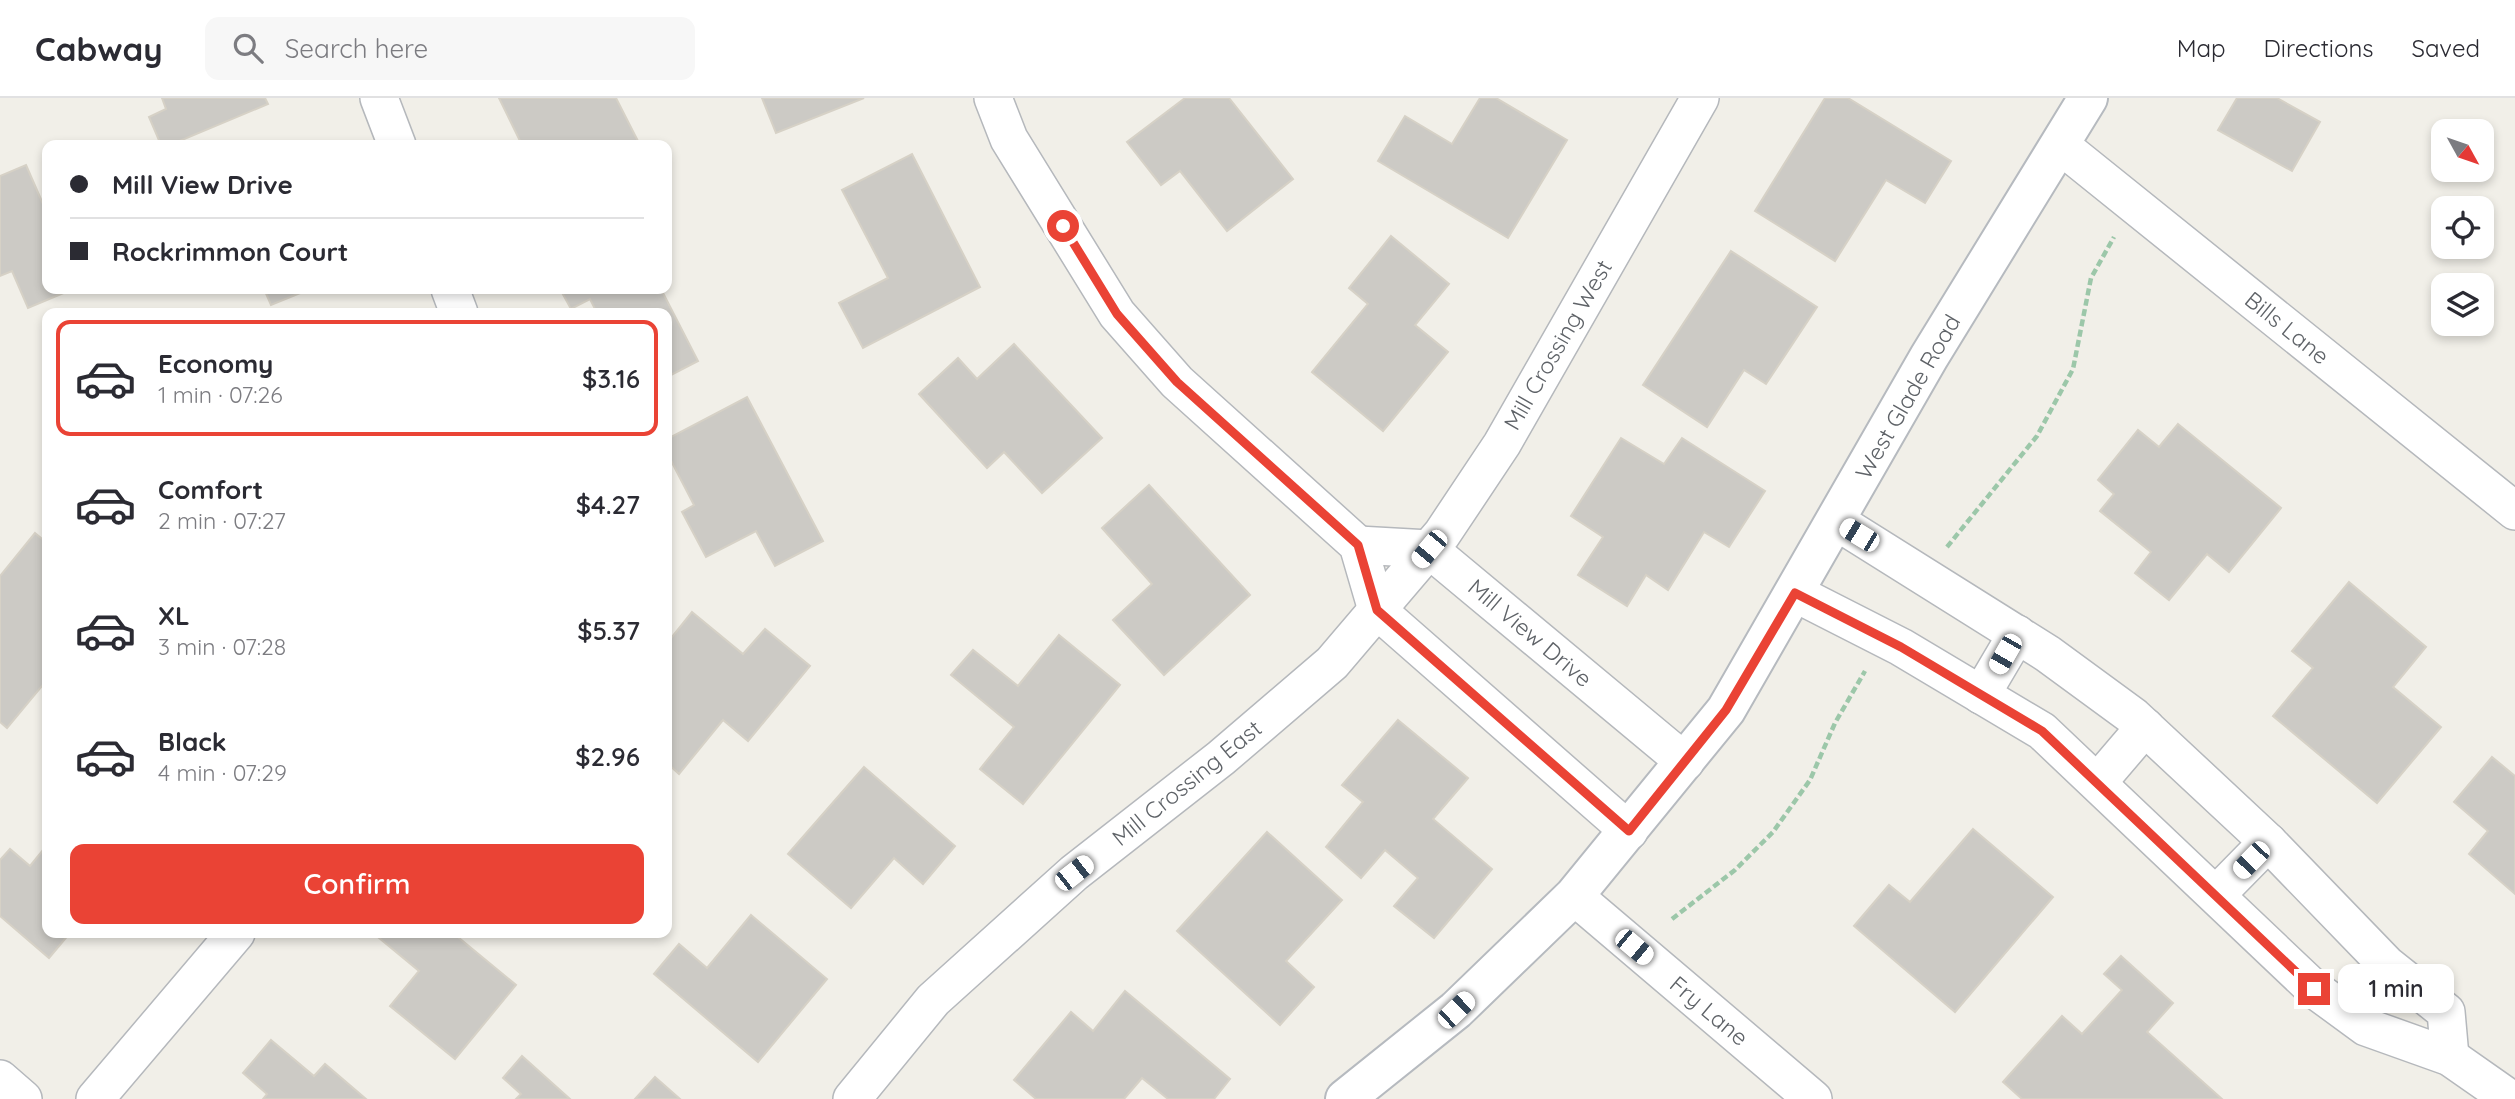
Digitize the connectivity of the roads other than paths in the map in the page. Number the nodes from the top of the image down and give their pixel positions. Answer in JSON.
{"nodes":[{"id":1,"x":379,"y":98,"type":"edge"},
{"id":2,"x":993,"y":98,"type":"edge"},
{"id":3,"x":1700,"y":98,"type":"edge"},
{"id":4,"x":2088,"y":98,"type":"edge"},
{"id":5,"x":395,"y":140,"type":"edge"},
{"id":6,"x":2060,"y":145,"type":"junction"},
{"id":7,"x":2515,"y":511,"type":"edge"},
{"id":8,"x":1836,"y":521,"type":"junction"},
{"id":9,"x":1358,"y":545,"type":"junction"},
{"id":10,"x":1429,"y":549,"type":"junction"},
{"id":11,"x":1401,"y":582,"type":"joint"},
{"id":12,"x":1795,"y":593,"type":"junction"},
{"id":13,"x":1377,"y":610,"type":"junction"},
{"id":14,"x":2017,"y":634,"type":"junction"},
{"id":15,"x":1981,"y":695,"type":"junction"},
{"id":16,"x":2146,"y":727,"type":"junction"},
{"id":17,"x":1685,"y":762,"type":"junction"},
{"id":18,"x":2098,"y":782,"type":"junction"},
{"id":19,"x":1629,"y":831,"type":"junction"},
{"id":20,"x":2268,"y":842,"type":"junction"},
{"id":21,"x":2216,"y":895,"type":"junction"},
{"id":22,"x":1574,"y":896,"type":"junction"},
{"id":23,"x":232,"y":938,"type":"edge"},
{"id":24,"x":2450,"y":1057,"type":"junction"},
{"id":25,"x":0,"y":1079,"type":"edge"},
{"id":26,"x":23,"y":1099,"type":"edge"},
{"id":27,"x":95,"y":1099,"type":"edge"},
{"id":28,"x":852,"y":1099,"type":"edge"},
{"id":29,"x":1345,"y":1099,"type":"edge"},
{"id":30,"x":1812,"y":1099,"type":"edge"},
{"id":31,"x":2510,"y":1099,"type":"edge"}],
"edges":[{"from":1,"to":5,"type":"street"},
{"from":2,"to":9,"type":"street"},
{"from":3,"to":10,"type":"street","name":"Mill Crossing West"},
{"from":4,"to":6,"type":"main road","name":"West Glade Road"},
{"from":6,"to":7,"type":"street","name":"Bills Lane"},
{"from":6,"to":8,"type":"main road","name":"West Glade Road"},
{"from":8,"to":12,"type":"main road","name":"West Glade Road"},
{"from":8,"to":14,"type":"street"},
{"from":9,"to":10,"type":"street"},
{"from":9,"to":13,"type":"street"},
{"from":10,"to":11,"type":"street","name":"Mill Crossing West"},
{"from":10,"to":17,"type":"street","name":"Mill View Drive"},
{"from":11,"to":13,"type":"street","name":"Mill Crossing East"},
{"from":12,"to":15,"type":"street"},
{"from":12,"to":17,"type":"main road","name":"West Glade Road"},
{"from":13,"to":19,"type":"street"},
{"from":13,"to":28,"type":"street","name":"Mill Crossing East"},
{"from":14,"to":15,"type":"street"},
{"from":14,"to":16,"type":"street"},
{"from":15,"to":18,"type":"street"},
{"from":16,"to":18,"type":"street"},
{"from":16,"to":20,"type":"street"},
{"from":17,"to":19,"type":"main road","name":"West Glade Road"},
{"from":18,"to":21,"type":"street"},
{"from":19,"to":22,"type":"main road","name":"West Glade Road"},
{"from":20,"to":21,"type":"street"},
{"from":20,"to":24,"type":"street"},
{"from":21,"to":24,"type":"street"},
{"from":22,"to":29,"type":"main road","name":"West Glade Road"},
{"from":22,"to":30,"type":"street","name":"Fry Lane"},
{"from":23,"to":27,"type":"street"},
{"from":24,"to":31,"type":"street"},
{"from":25,"to":26,"type":"street"}]}
